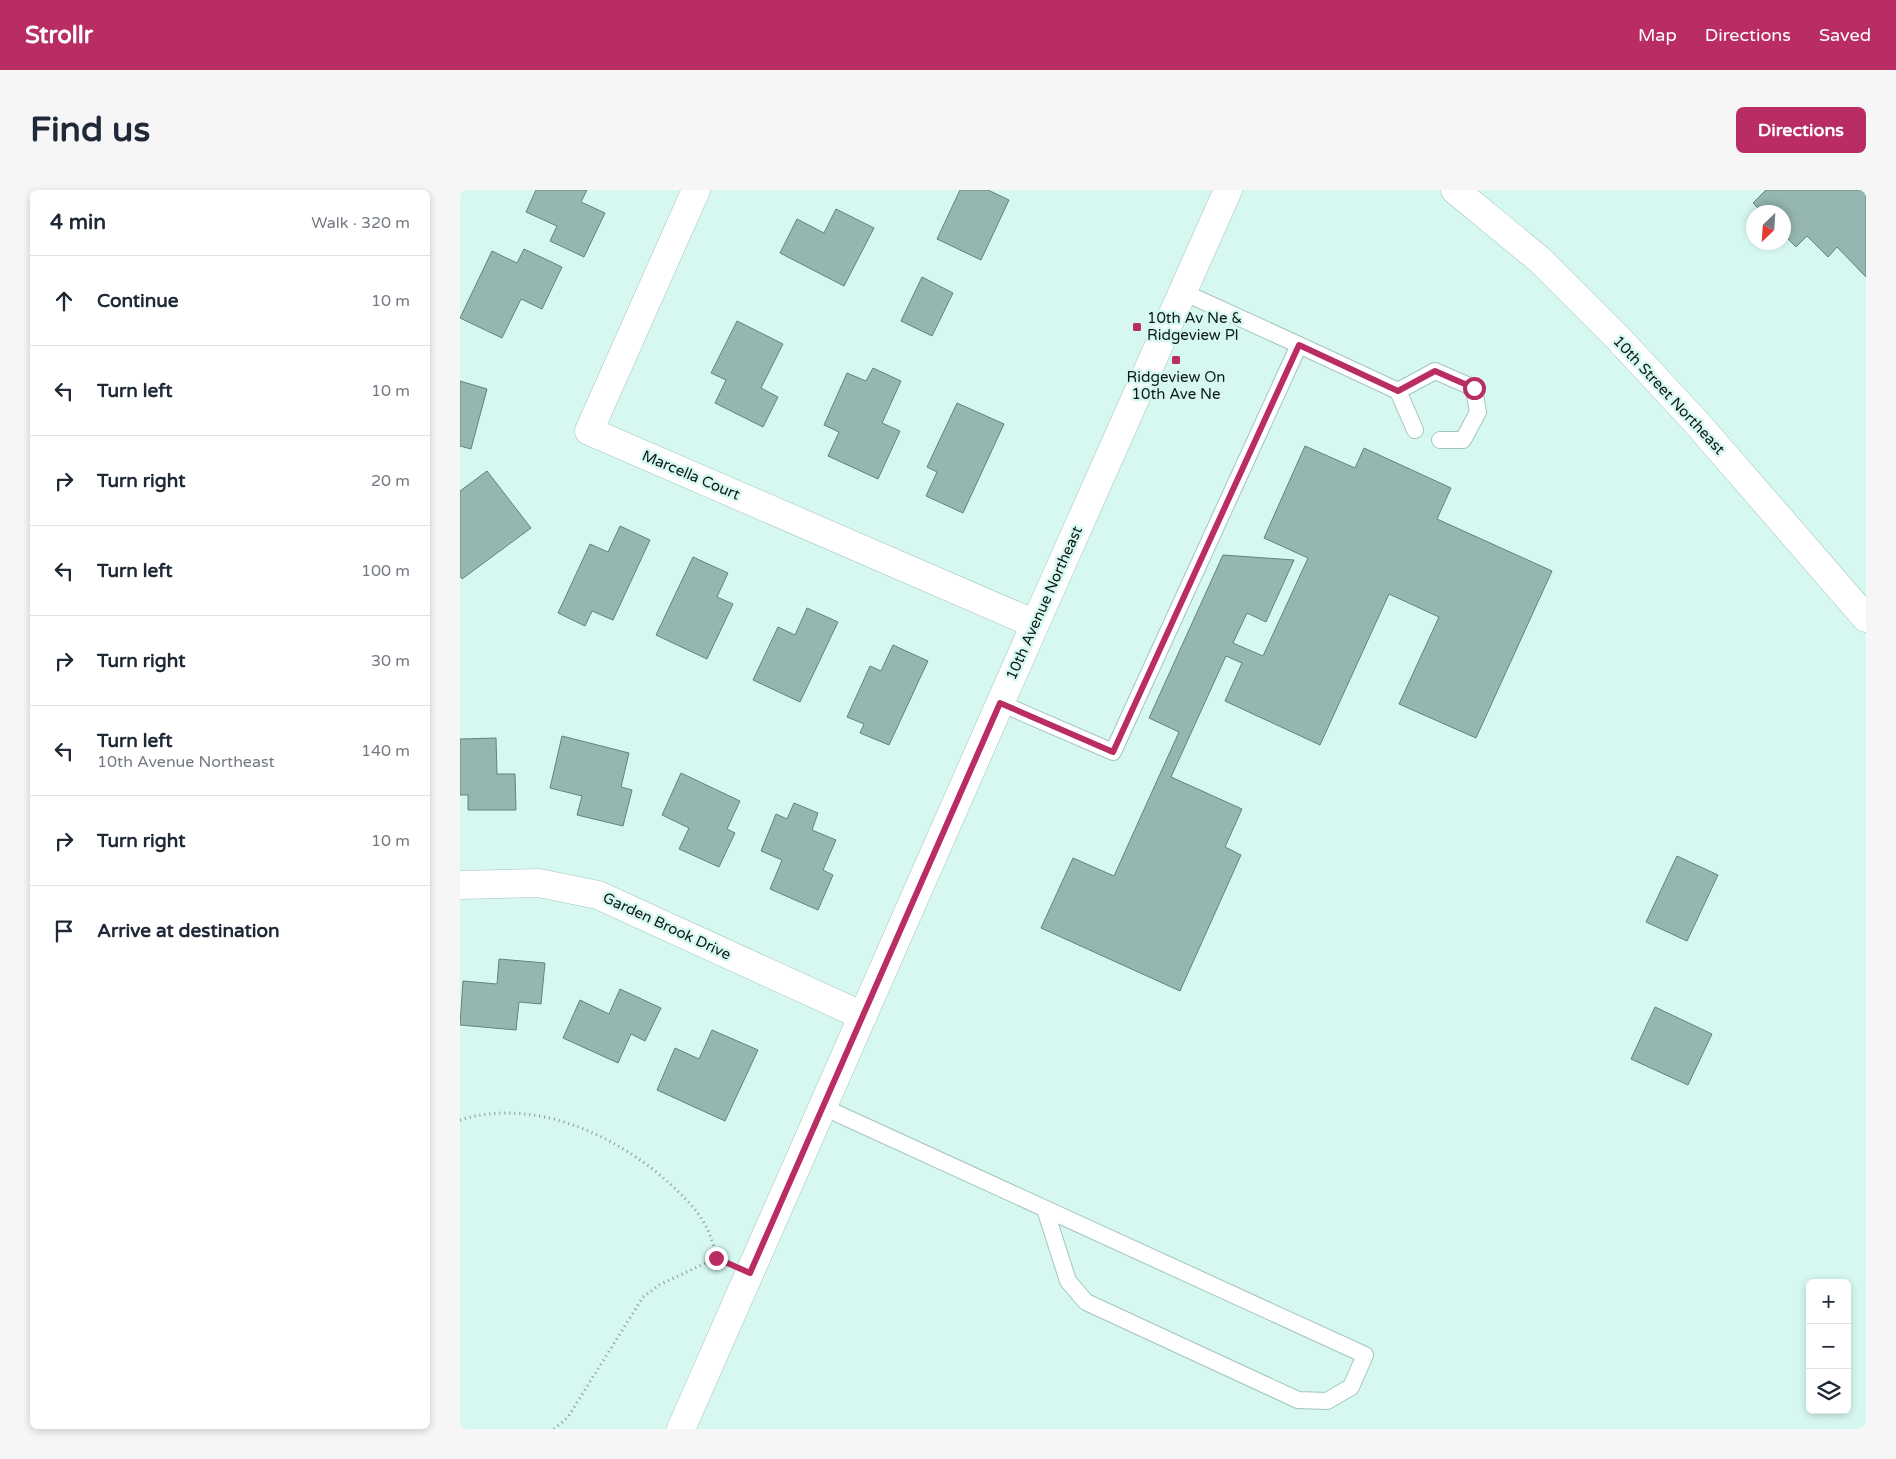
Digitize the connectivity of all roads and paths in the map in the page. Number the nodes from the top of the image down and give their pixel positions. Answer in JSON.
{"nodes":[{"id":1,"x":696,"y":190,"type":"edge"},
{"id":2,"x":1228,"y":190,"type":"edge"},
{"id":3,"x":1455,"y":190,"type":"edge"},
{"id":4,"x":1183,"y":292,"type":"junction"},
{"id":5,"x":1299,"y":345,"type":"junction"},
{"id":6,"x":1398,"y":391,"type":"junction"},
{"id":7,"x":1415,"y":430,"type":"dead end"},
{"id":8,"x":1440,"y":440,"type":"dead end"},
{"id":9,"x":1866,"y":618,"type":"edge"},
{"id":10,"x":1034,"y":624,"type":"junction"},
{"id":11,"x":1000,"y":703,"type":"junction"},
{"id":12,"x":460,"y":885,"type":"edge"},
{"id":13,"x":863,"y":1016,"type":"junction"},
{"id":14,"x":823,"y":1107,"type":"junction"},
{"id":15,"x":460,"y":1120,"type":"edge"},
{"id":16,"x":1045,"y":1209,"type":"junction"},
{"id":17,"x":716,"y":1258,"type":"junction"},
{"id":18,"x":750,"y":1273,"type":"junction"},
{"id":19,"x":554,"y":1429,"type":"edge"},
{"id":20,"x":681,"y":1429,"type":"edge"}],
"edges":[{"from":1,"to":10,"type":"street","name":"Marcella Court"},
{"from":2,"to":4,"type":"street","name":"10th Avenue Northeast"},
{"from":3,"to":9,"type":"street","name":"10th Street Northeast"},
{"from":4,"to":5,"type":"lane"},
{"from":4,"to":10,"type":"street","name":"10th Avenue Northeast"},
{"from":5,"to":6,"type":"lane"},
{"from":5,"to":11,"type":"lane"},
{"from":6,"to":7,"type":"lane"},
{"from":6,"to":8,"type":"lane"},
{"from":10,"to":11,"type":"street","name":"10th Avenue Northeast"},
{"from":11,"to":13,"type":"street","name":"10th Avenue Northeast"},
{"from":12,"to":13,"type":"street","name":"Garden Brook Drive"},
{"from":13,"to":14,"type":"street","name":"10th Avenue Northeast"},
{"from":14,"to":16,"type":"lane"},
{"from":14,"to":18,"type":"street","name":"10th Avenue Northeast"},
{"from":15,"to":17,"type":"path"},
{"from":16,"to":16,"type":"lane"},
{"from":17,"to":18,"type":"path"},
{"from":17,"to":19,"type":"path"},
{"from":18,"to":20,"type":"street","name":"10th Avenue Northeast"}]}
